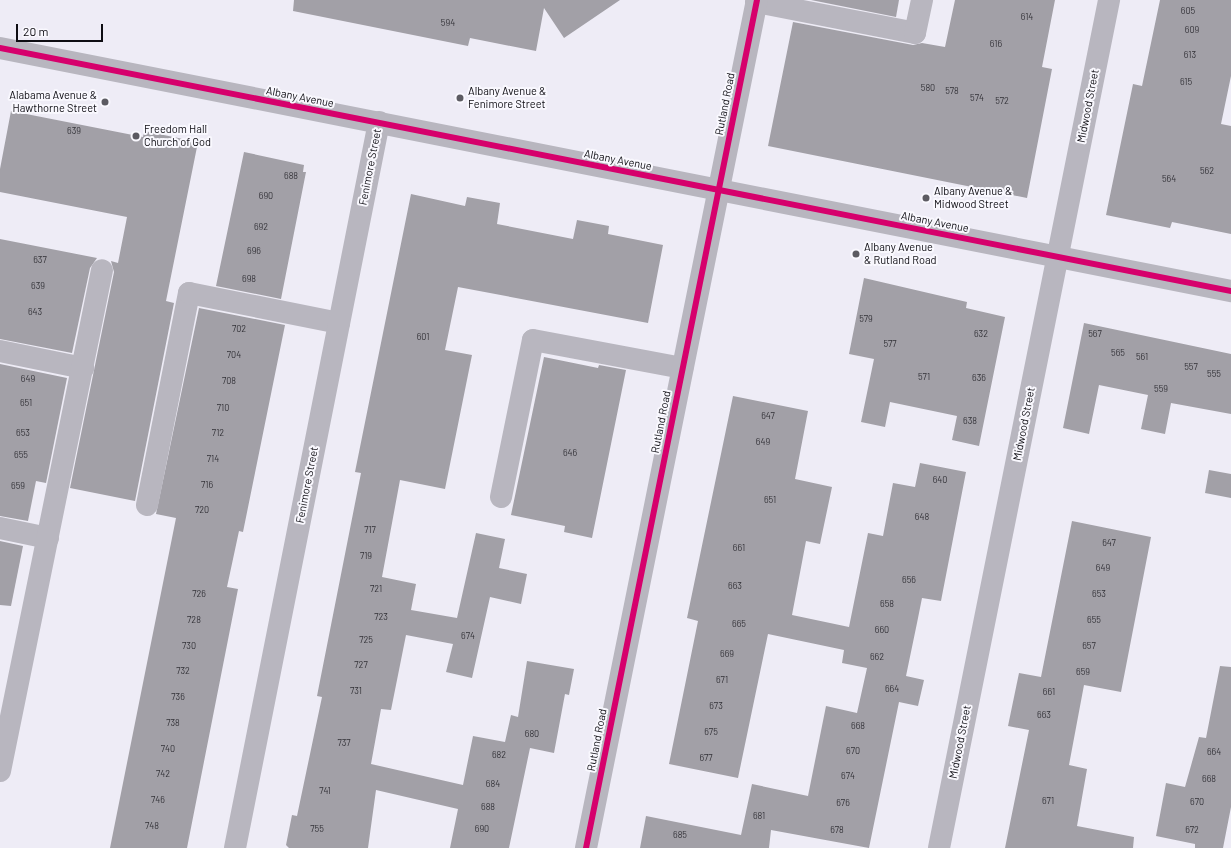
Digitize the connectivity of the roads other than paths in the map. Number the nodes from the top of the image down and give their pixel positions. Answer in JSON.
{"nodes":[{"id":1,"x":922,"y":0,"type":"edge"},
{"id":2,"x":1109,"y":0,"type":"edge"},
{"id":3,"x":757,"y":1,"type":"edge"},
{"id":4,"x":0,"y":48,"type":"edge"},
{"id":5,"x":379,"y":122,"type":"junction"},
{"id":6,"x":718,"y":190,"type":"junction"},
{"id":7,"x":1058,"y":257,"type":"junction"},
{"id":8,"x":102,"y":270,"type":"dead end"},
{"id":9,"x":1231,"y":292,"type":"edge"},
{"id":10,"x":339,"y":323,"type":"junction"},
{"id":11,"x":0,"y":351,"type":"edge"},
{"id":12,"x":82,"y":368,"type":"junction"},
{"id":13,"x":682,"y":368,"type":"junction"},
{"id":14,"x":500,"y":497,"type":"dead end"},
{"id":15,"x":147,"y":505,"type":"dead end"},
{"id":16,"x":0,"y":528,"type":"edge"},
{"id":17,"x":48,"y":538,"type":"junction"},
{"id":18,"x":7,"y":705,"type":"edge"},
{"id":19,"x":0,"y":770,"type":"edge"},
{"id":20,"x":234,"y":848,"type":"edge"},
{"id":21,"x":586,"y":848,"type":"edge"},
{"id":22,"x":939,"y":848,"type":"edge"}],
"edges":[{"from":1,"to":3,"type":"street"},
{"from":2,"to":7,"type":"street","name":"Midwood Street"},
{"from":3,"to":6,"type":"street","name":"Rutland Road"},
{"from":4,"to":5,"type":"street","name":"Albany Avenue"},
{"from":5,"to":6,"type":"street","name":"Albany Avenue"},
{"from":5,"to":10,"type":"street","name":"Fenimore Street"},
{"from":6,"to":7,"type":"street","name":"Albany Avenue"},
{"from":6,"to":13,"type":"street","name":"Rutland Road"},
{"from":7,"to":9,"type":"street","name":"Albany Avenue"},
{"from":7,"to":22,"type":"street","name":"Midwood Street"},
{"from":8,"to":12,"type":"street"},
{"from":10,"to":15,"type":"street"},
{"from":10,"to":20,"type":"street","name":"Fenimore Street"},
{"from":11,"to":12,"type":"street"},
{"from":12,"to":17,"type":"street"},
{"from":13,"to":14,"type":"street"},
{"from":13,"to":21,"type":"street","name":"Rutland Road"},
{"from":16,"to":17,"type":"street"},
{"from":17,"to":18,"type":"street"},
{"from":18,"to":19,"type":"street"}]}
